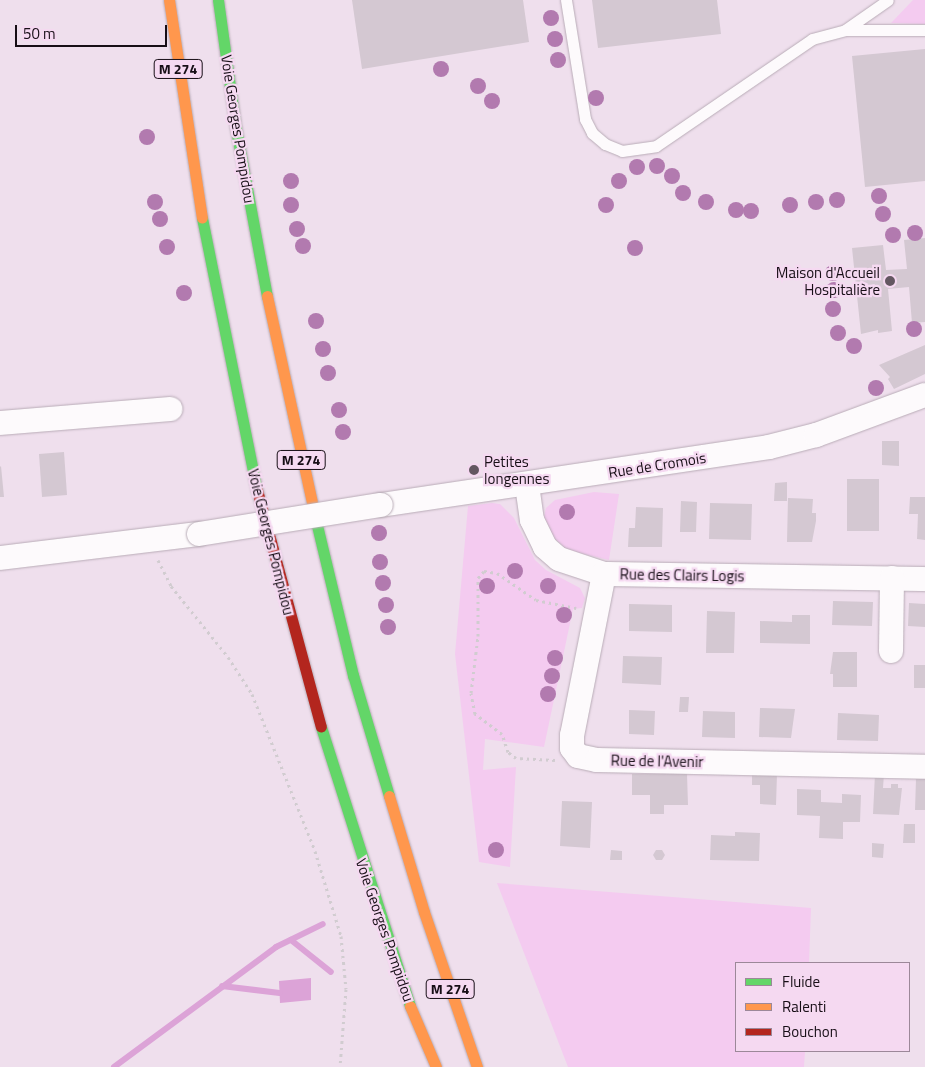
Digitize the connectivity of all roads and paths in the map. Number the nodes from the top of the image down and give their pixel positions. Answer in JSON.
{"nodes":[{"id":1,"x":169,"y":0,"type":"edge"},
{"id":2,"x":218,"y":0,"type":"edge"},
{"id":3,"x":566,"y":0,"type":"edge"},
{"id":4,"x":888,"y":0,"type":"edge"},
{"id":5,"x":845,"y":30,"type":"junction"},
{"id":6,"x":925,"y":30,"type":"edge"},
{"id":7,"x":925,"y":395,"type":"edge"},
{"id":8,"x":170,"y":409,"type":"dead end"},
{"id":9,"x":0,"y":423,"type":"edge"},
{"id":10,"x":527,"y":485,"type":"junction"},
{"id":11,"x":151,"y":541,"type":"junction"},
{"id":12,"x":0,"y":558,"type":"edge"},
{"id":13,"x":604,"y":574,"type":"junction"},
{"id":14,"x":892,"y":578,"type":"junction"},
{"id":15,"x":925,"y":579,"type":"edge"},
{"id":16,"x":558,"y":605,"type":"dead end"},
{"id":17,"x":891,"y":651,"type":"dead end"},
{"id":18,"x":575,"y":753,"type":"junction"},
{"id":19,"x":925,"y":767,"type":"edge"},
{"id":20,"x":424,"y":912,"type":"junction"},
{"id":21,"x":410,"y":1005,"type":"junction"},
{"id":22,"x":476,"y":1024,"type":"dead end"},
{"id":23,"x":416,"y":1052,"type":"dead end"},
{"id":24,"x":340,"y":1067,"type":"edge"},
{"id":25,"x":436,"y":1067,"type":"edge"},
{"id":26,"x":477,"y":1067,"type":"edge"}],
"edges":[{"from":1,"to":21,"type":"highway","name":"Voie Georges Pompidou","number":"M 274"},
{"from":2,"to":20,"type":"highway","name":"Voie Georges Pompidou","number":"M 274"},
{"from":3,"to":5,"type":"lane"},
{"from":4,"to":5,"type":"lane"},
{"from":5,"to":6,"type":"lane"},
{"from":7,"to":10,"type":"street","name":"Rue de Cromois"},
{"from":8,"to":9,"type":"street"},
{"from":10,"to":11,"type":"street","name":"Rue de Cromois","bridge":true},
{"from":10,"to":13,"type":"street","name":"Rue des Clairs Logis"},
{"from":11,"to":12,"type":"street","name":"Rue de Cromois"},
{"from":11,"to":24,"type":"path"},
{"from":13,"to":14,"type":"street","name":"Rue des Clairs Logis"},
{"from":13,"to":18,"type":"street"},
{"from":14,"to":15,"type":"street","name":"Rue des Clairs Logis"},
{"from":14,"to":17,"type":"street"},
{"from":16,"to":18,"type":"path"},
{"from":18,"to":19,"type":"street","name":"Rue de l'Avenir"},
{"from":20,"to":22,"type":"highway"},
{"from":20,"to":26,"type":"highway","name":"Voie Georges Pompidou","number":"M 274"},
{"from":21,"to":23,"type":"highway"},
{"from":21,"to":25,"type":"highway","name":"Voie Georges Pompidou"}]}
